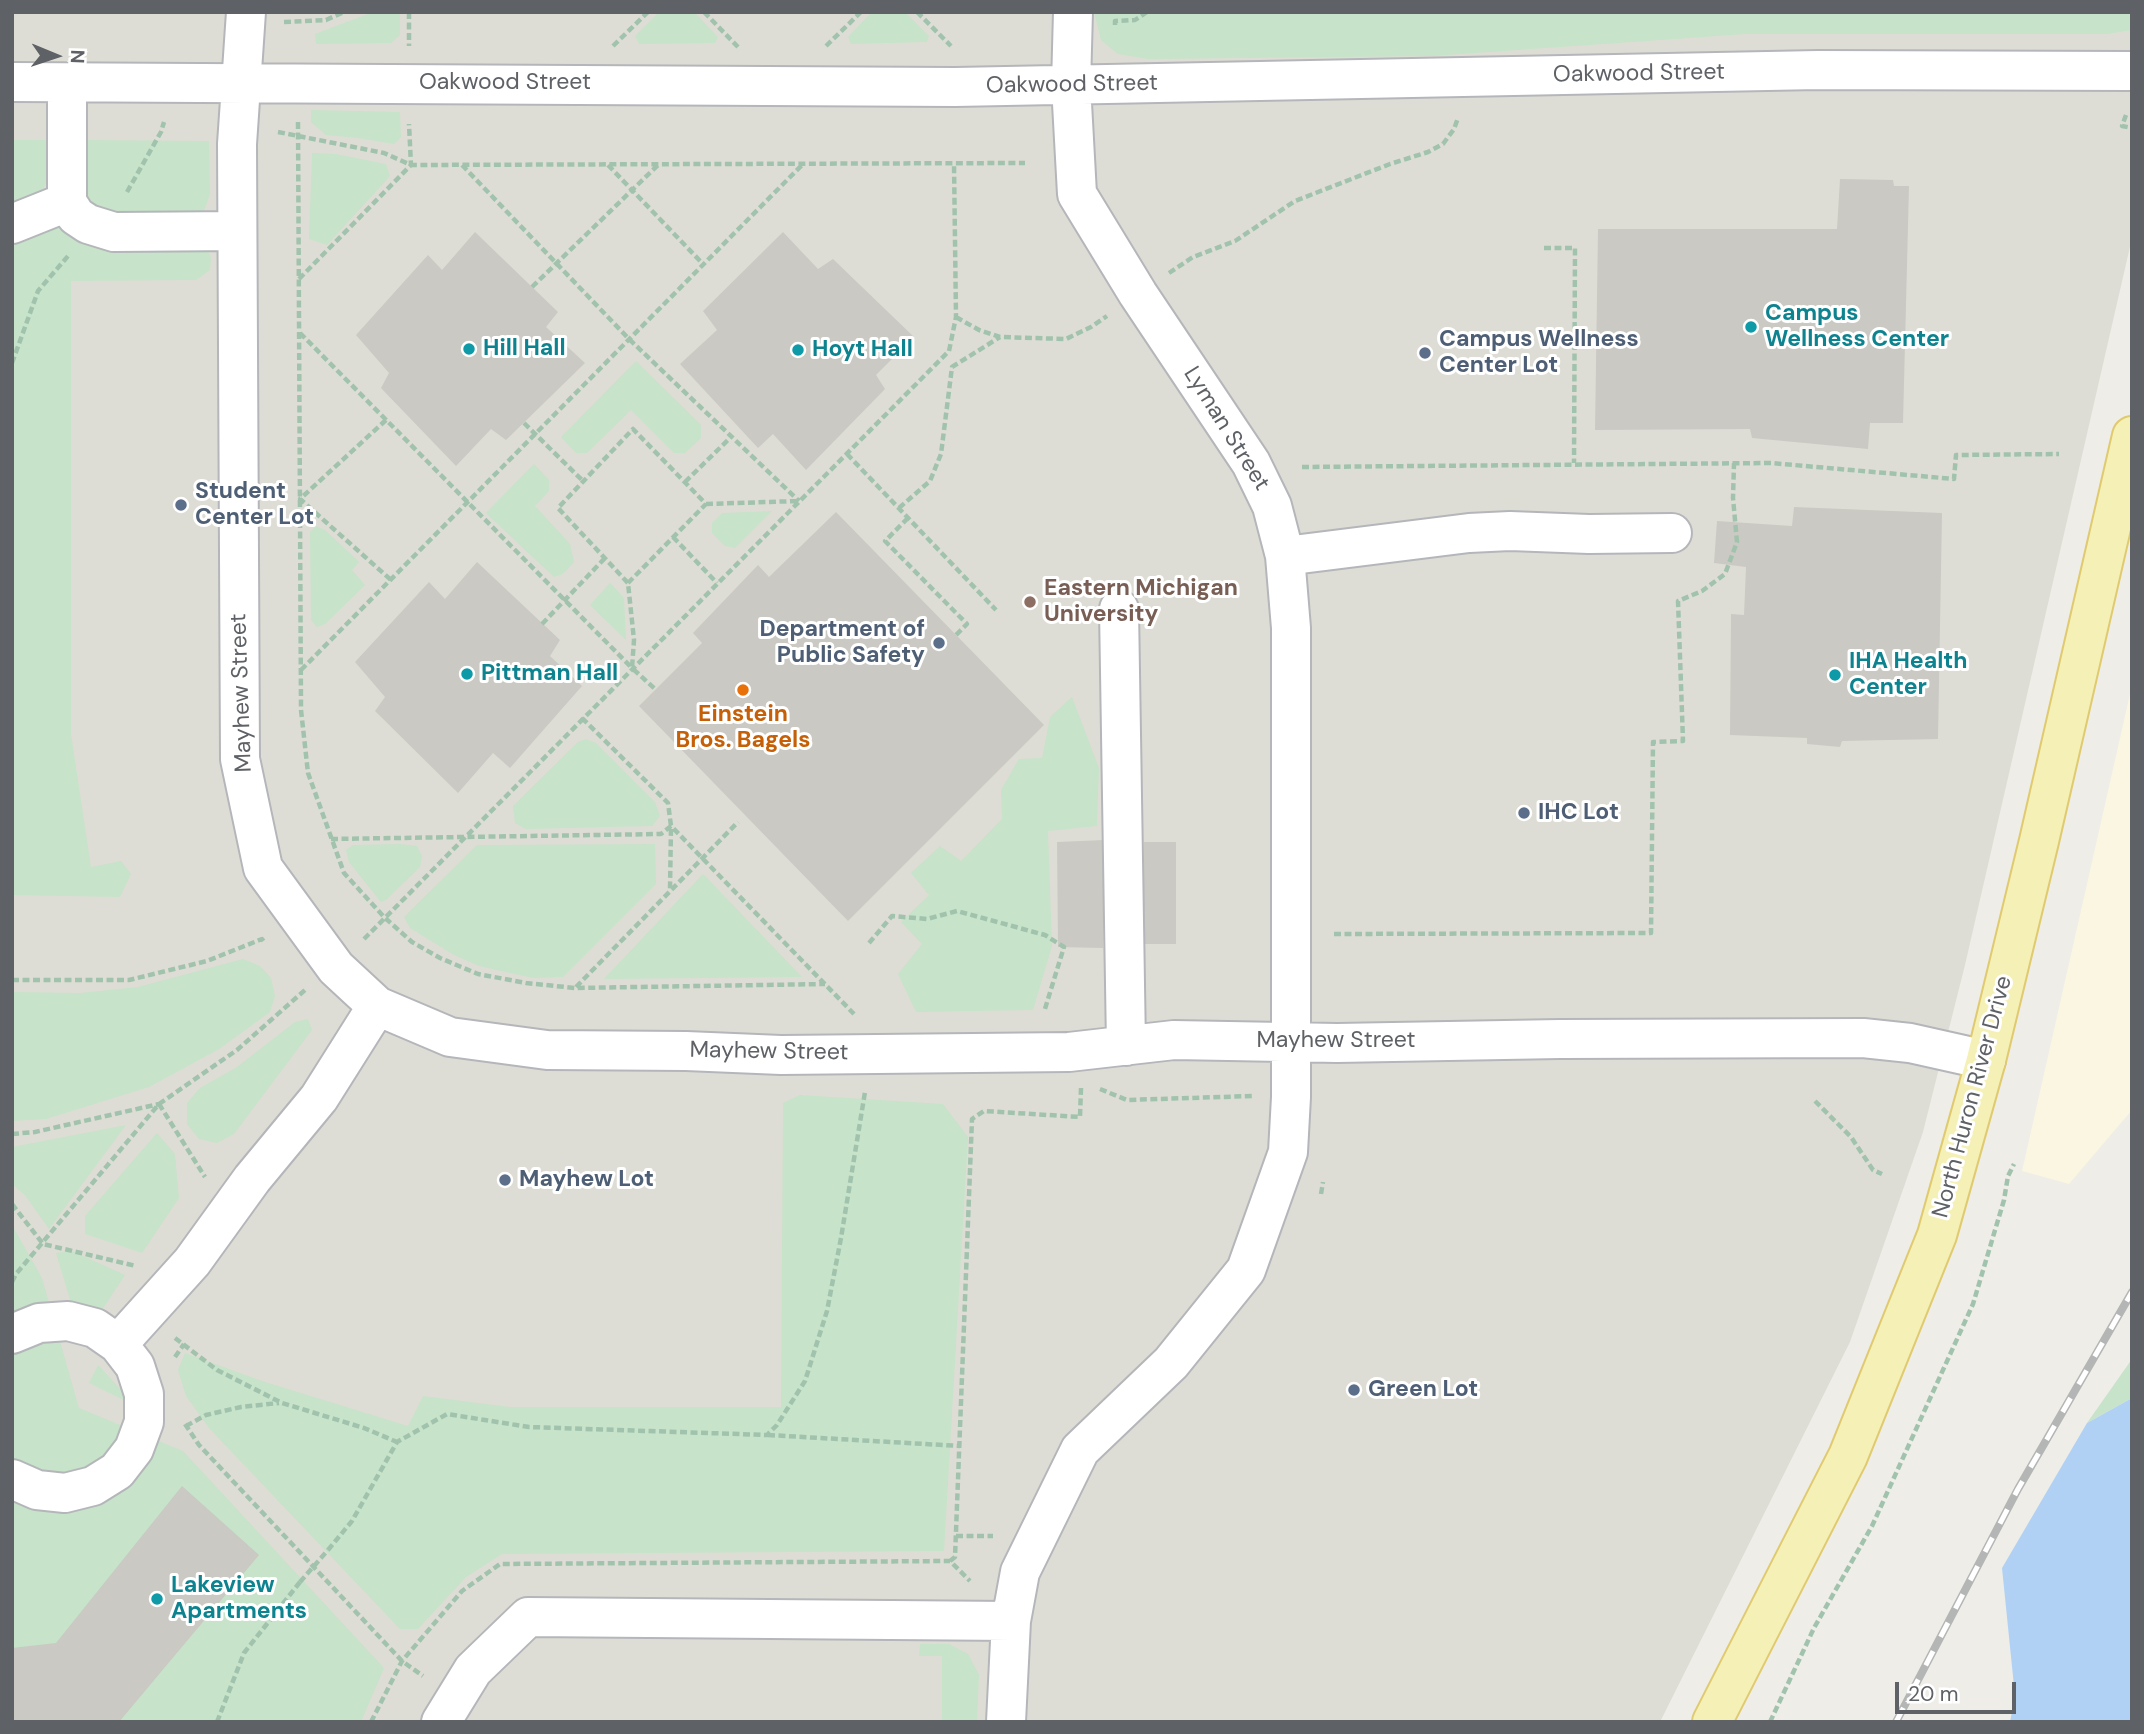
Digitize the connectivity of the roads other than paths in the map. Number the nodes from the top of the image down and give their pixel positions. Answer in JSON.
{"nodes":[{"id":1,"x":246,"y":12,"type":"edge"},
{"id":2,"x":1073,"y":12,"type":"edge"},
{"id":3,"x":2132,"y":71,"type":"edge"},
{"id":4,"x":12,"y":82,"type":"edge"},
{"id":5,"x":241,"y":82,"type":"junction"},
{"id":6,"x":67,"y":83,"type":"junction"},
{"id":7,"x":1071,"y":85,"type":"junction"},
{"id":8,"x":67,"y":202,"type":"junction"},
{"id":9,"x":12,"y":224,"type":"edge"},
{"id":10,"x":237,"y":230,"type":"junction"},
{"id":11,"x":2132,"y":436,"type":"edge"},
{"id":12,"x":1672,"y":533,"type":"dead end"},
{"id":13,"x":1285,"y":556,"type":"junction"},
{"id":14,"x":1119,"y":609,"type":"dead end"},
{"id":15,"x":377,"y":1006,"type":"junction"},
{"id":16,"x":1291,"y":1042,"type":"junction"},
{"id":17,"x":1126,"y":1046,"type":"junction"},
{"id":18,"x":1986,"y":1060,"type":"junction"},
{"id":19,"x":12,"y":1334,"type":"edge"},
{"id":20,"x":118,"y":1344,"type":"junction"},
{"id":21,"x":12,"y":1479,"type":"edge"},
{"id":22,"x":1010,"y":1621,"type":"junction"},
{"id":23,"x":441,"y":1722,"type":"edge"},
{"id":24,"x":1006,"y":1722,"type":"edge"},
{"id":25,"x":1712,"y":1722,"type":"edge"}],
"edges":[{"from":1,"to":5,"type":"street"},
{"from":2,"to":7,"type":"street","name":"Lyman Street"},
{"from":3,"to":7,"type":"street","name":"Oakwood Street"},
{"from":4,"to":6,"type":"street","name":"Oakwood Street"},
{"from":5,"to":6,"type":"street","name":"Oakwood Street"},
{"from":5,"to":7,"type":"street","name":"Oakwood Street"},
{"from":5,"to":10,"type":"street","name":"Mayhew Street"},
{"from":6,"to":8,"type":"street"},
{"from":7,"to":13,"type":"street","name":"Lyman Street"},
{"from":8,"to":9,"type":"street"},
{"from":8,"to":10,"type":"street"},
{"from":10,"to":15,"type":"street","name":"Mayhew Street"},
{"from":11,"to":18,"type":"main road","name":"North Huron River Drive"},
{"from":12,"to":13,"type":"street"},
{"from":13,"to":16,"type":"street","name":"Lyman Street"},
{"from":14,"to":17,"type":"street"},
{"from":15,"to":17,"type":"street","name":"Mayhew Street"},
{"from":15,"to":20,"type":"street"},
{"from":16,"to":17,"type":"street","name":"Mayhew Street"},
{"from":16,"to":18,"type":"street","name":"Mayhew Street"},
{"from":16,"to":22,"type":"street","name":"Lyman Street"},
{"from":18,"to":25,"type":"main road","name":"North Huron River Drive"},
{"from":19,"to":20,"type":"street"},
{"from":20,"to":21,"type":"street"},
{"from":22,"to":23,"type":"street"},
{"from":22,"to":24,"type":"street","name":"Lyman Street"}]}
